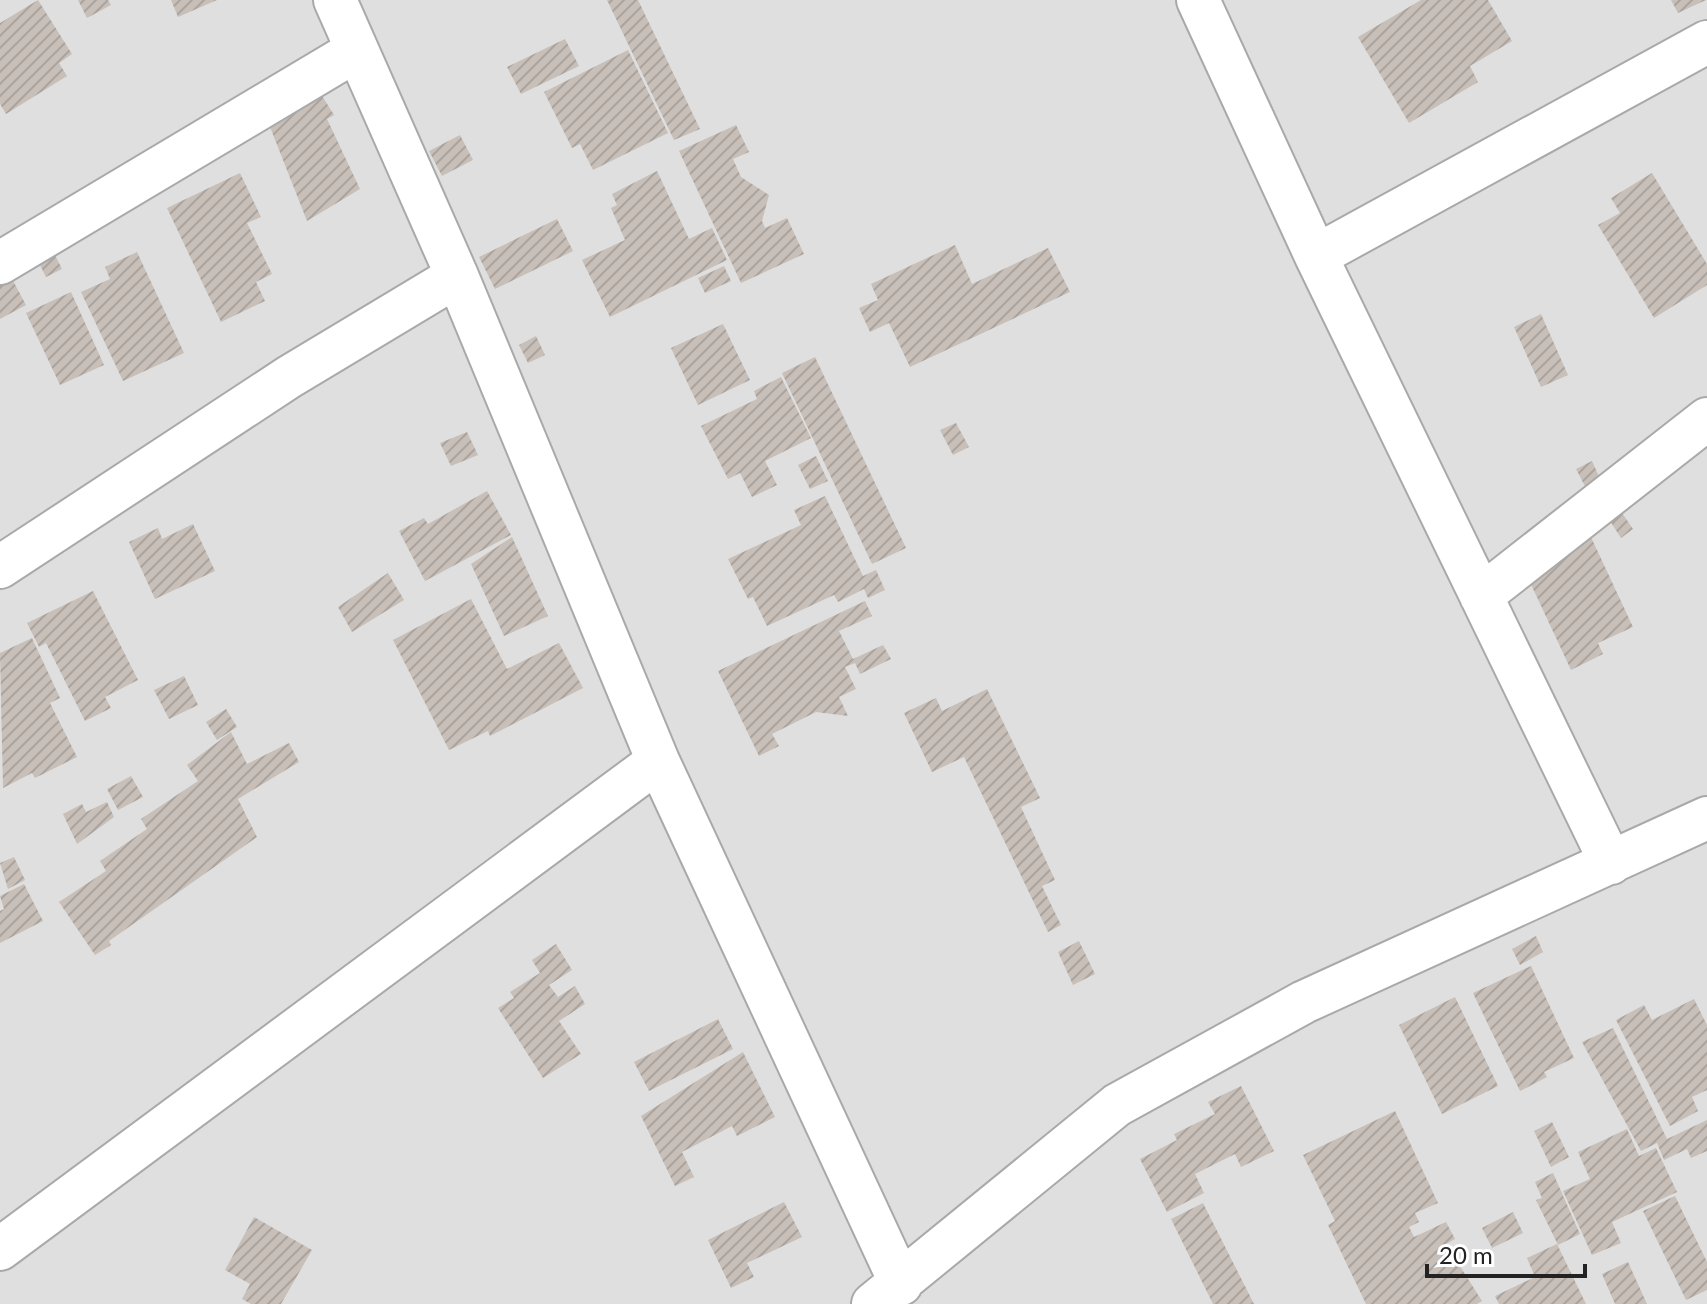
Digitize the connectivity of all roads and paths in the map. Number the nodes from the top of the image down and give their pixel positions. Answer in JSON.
{"nodes":[{"id":1,"x":335,"y":0,"type":"edge"},
{"id":2,"x":1198,"y":0,"type":"edge"},
{"id":3,"x":1707,"y":42,"type":"edge"},
{"id":4,"x":357,"y":50,"type":"junction"},
{"id":5,"x":1316,"y":256,"type":"junction"},
{"id":6,"x":0,"y":263,"type":"edge"},
{"id":7,"x":457,"y":276,"type":"junction"},
{"id":8,"x":1707,"y":419,"type":"edge"},
{"id":9,"x":0,"y":567,"type":"edge"},
{"id":10,"x":1481,"y":596,"type":"junction"},
{"id":11,"x":658,"y":761,"type":"junction"},
{"id":12,"x":1707,"y":818,"type":"edge"},
{"id":13,"x":1611,"y":863,"type":"junction"},
{"id":14,"x":0,"y":1249,"type":"edge"},
{"id":15,"x":887,"y":1294,"type":"edge"}],
"edges":[{"from":1,"to":4,"type":"street"},
{"from":2,"to":5,"type":"street"},
{"from":3,"to":5,"type":"street"},
{"from":4,"to":6,"type":"street"},
{"from":4,"to":7,"type":"street"},
{"from":5,"to":10,"type":"street"},
{"from":7,"to":9,"type":"street"},
{"from":7,"to":11,"type":"street"},
{"from":8,"to":10,"type":"street"},
{"from":10,"to":13,"type":"street"},
{"from":11,"to":14,"type":"street"},
{"from":11,"to":15,"type":"street"},
{"from":12,"to":13,"type":"street"},
{"from":13,"to":15,"type":"street"}]}
